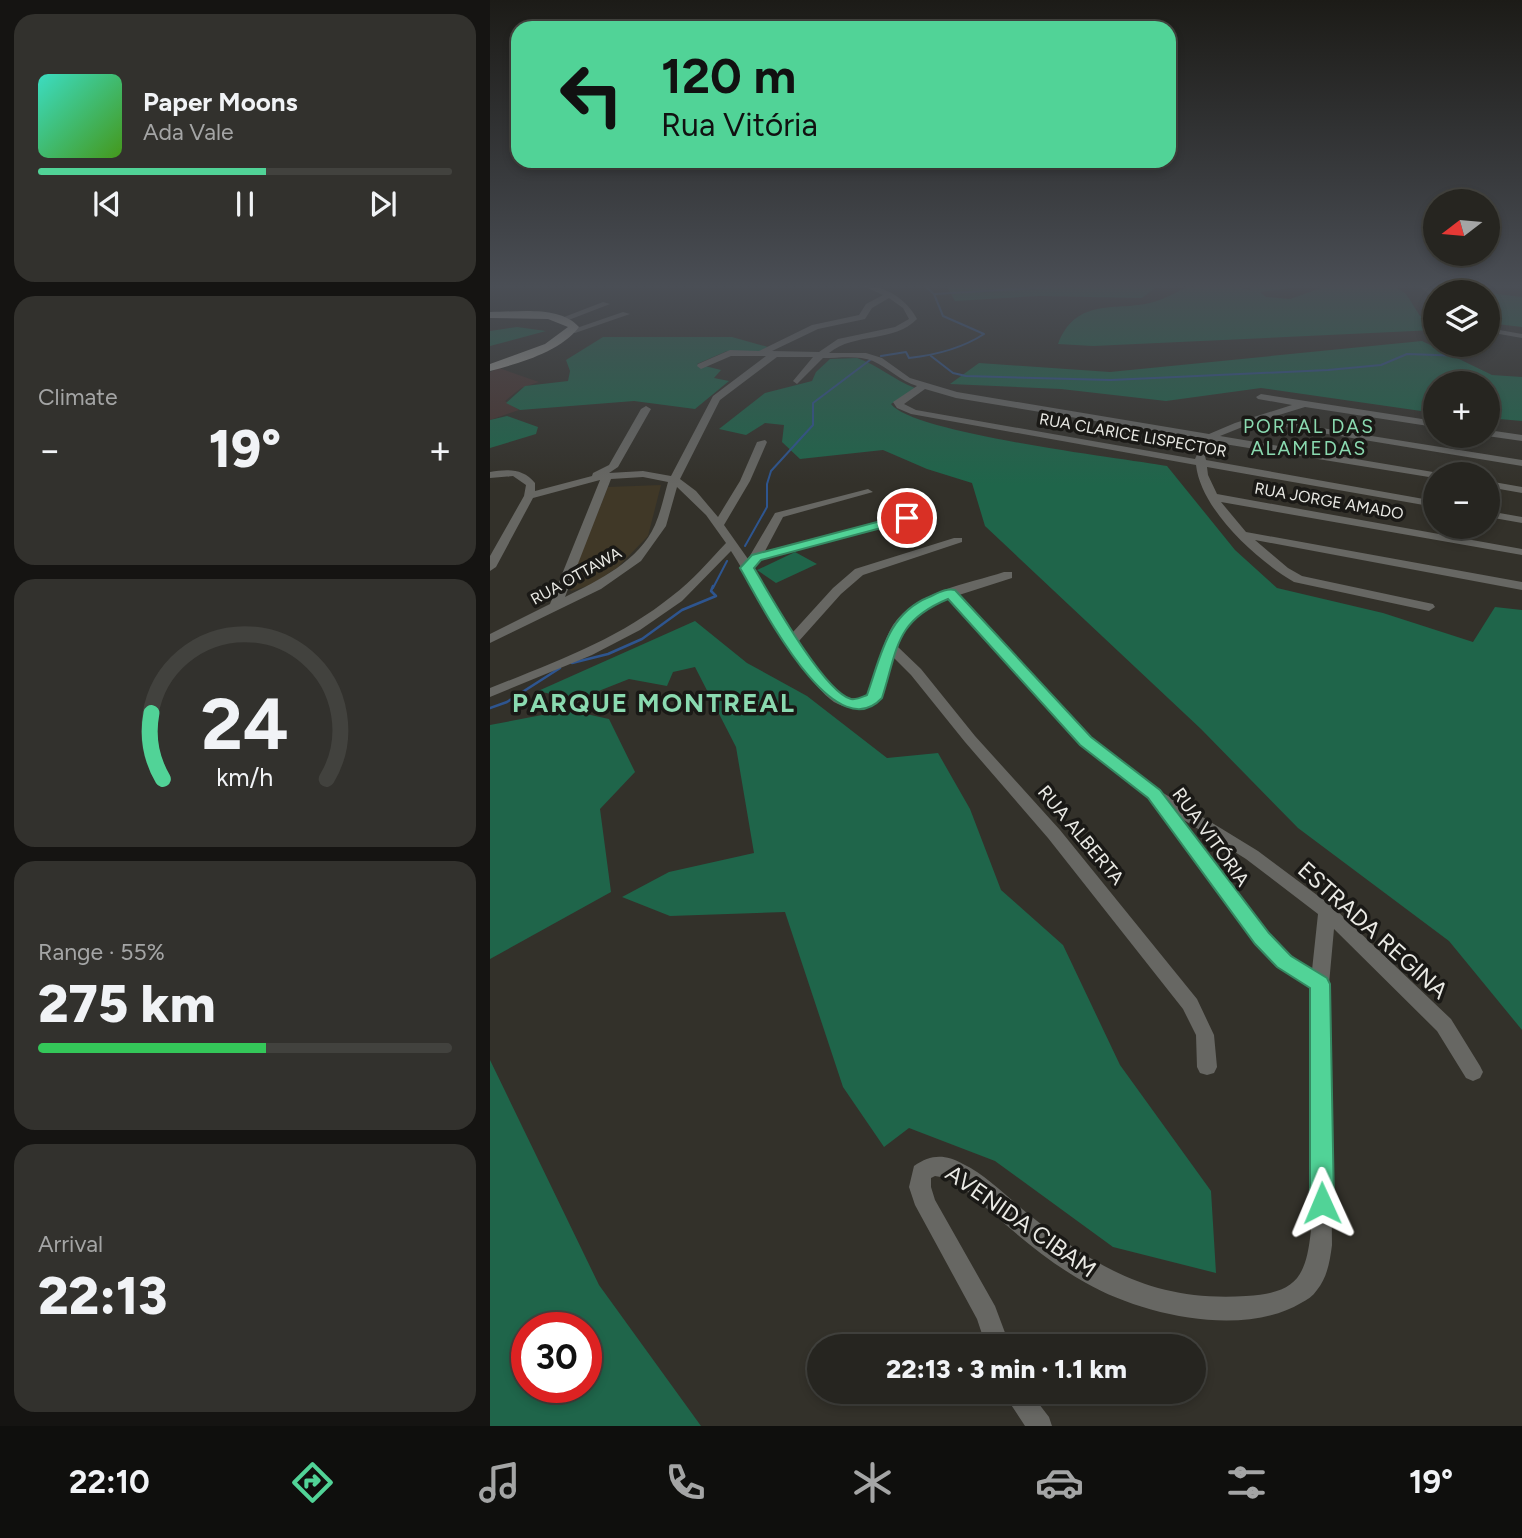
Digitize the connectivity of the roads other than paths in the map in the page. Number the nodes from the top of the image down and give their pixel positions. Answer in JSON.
{"nodes":[{"id":1,"x":533,"y":352,"type":"edge"},
{"id":2,"x":767,"y":352,"type":"edge"},
{"id":3,"x":826,"y":352,"type":"edge"},
{"id":4,"x":762,"y":354,"type":"junction"},
{"id":5,"x":775,"y":354,"type":"junction"},
{"id":6,"x":821,"y":355,"type":"junction"},
{"id":7,"x":701,"y":366,"type":"dead end"},
{"id":8,"x":490,"y":368,"type":"edge"},
{"id":9,"x":797,"y":381,"type":"dead end"},
{"id":10,"x":922,"y":387,"type":"junction"},
{"id":11,"x":1261,"y":397,"type":"dead end"},
{"id":12,"x":1303,"y":404,"type":"junction"},
{"id":13,"x":646,"y":410,"type":"dead end"},
{"id":14,"x":992,"y":413,"type":"junction"},
{"id":15,"x":1256,"y":420,"type":"junction"},
{"id":16,"x":1423,"y":423,"type":"edge"},
{"id":17,"x":1500,"y":435,"type":"edge"},
{"id":18,"x":1522,"y":438,"type":"edge"},
{"id":19,"x":762,"y":442,"type":"dead end"},
{"id":20,"x":1206,"y":443,"type":"junction"},
{"id":21,"x":1522,"y":463,"type":"edge"},
{"id":22,"x":1199,"y":464,"type":"junction"},
{"id":23,"x":612,"y":473,"type":"junction"},
{"id":24,"x":1423,"y":473,"type":"edge"},
{"id":25,"x":490,"y":475,"type":"edge"},
{"id":26,"x":674,"y":480,"type":"junction"},
{"id":27,"x":1500,"y":486,"type":"edge"},
{"id":28,"x":1522,"y":490,"type":"edge"},
{"id":29,"x":868,"y":492,"type":"dead end"},
{"id":30,"x":529,"y":496,"type":"junction"},
{"id":31,"x":1214,"y":497,"type":"junction"},
{"id":32,"x":1423,"y":503,"type":"edge"},
{"id":33,"x":1500,"y":516,"type":"edge"},
{"id":34,"x":907,"y":518,"type":"dead end"},
{"id":35,"x":1522,"y":520,"type":"edge"},
{"id":36,"x":719,"y":526,"type":"junction"},
{"id":37,"x":1244,"y":536,"type":"junction"},
{"id":38,"x":958,"y":540,"type":"dead end"},
{"id":39,"x":731,"y":544,"type":"junction"},
{"id":40,"x":1522,"y":552,"type":"edge"},
{"id":41,"x":756,"y":558,"type":"junction"},
{"id":42,"x":490,"y":567,"type":"edge"},
{"id":43,"x":747,"y":568,"type":"junction"},
{"id":44,"x":1008,"y":575,"type":"dead end"},
{"id":45,"x":1522,"y":586,"type":"edge"},
{"id":46,"x":950,"y":593,"type":"junction"},
{"id":47,"x":556,"y":605,"type":"junction"},
{"id":48,"x":1429,"y":607,"type":"dead end"},
{"id":49,"x":490,"y":639,"type":"edge"},
{"id":50,"x":792,"y":641,"type":"junction"},
{"id":51,"x":890,"y":646,"type":"junction"},
{"id":52,"x":490,"y":692,"type":"edge"},
{"id":53,"x":1154,"y":794,"type":"junction"},
{"id":54,"x":1326,"y":912,"type":"junction"},
{"id":55,"x":1320,"y":984,"type":"junction"},
{"id":56,"x":1207,"y":1068,"type":"dead end"},
{"id":57,"x":1473,"y":1072,"type":"dead end"},
{"id":58,"x":994,"y":1334,"type":"edge"},
{"id":59,"x":1024,"y":1404,"type":"edge"},
{"id":60,"x":1040,"y":1426,"type":"edge"}],
"edges":[{"from":1,"to":8,"type":"main road"},
{"from":2,"to":4,"type":"street"},
{"from":3,"to":6,"type":"street"},
{"from":4,"to":5,"type":"street"},
{"from":4,"to":7,"type":"street"},
{"from":5,"to":6,"type":"street"},
{"from":5,"to":26,"type":"street","name":"RUA OTTAWA"},
{"from":6,"to":9,"type":"street"},
{"from":6,"to":10,"type":"street"},
{"from":10,"to":14,"type":"street"},
{"from":10,"to":14,"type":"street","name":"RUA CLARICE LISPECTOR"},
{"from":11,"to":12,"type":"street"},
{"from":12,"to":15,"type":"street"},
{"from":12,"to":16,"type":"street"},
{"from":13,"to":23,"type":"street"},
{"from":14,"to":20,"type":"street"},
{"from":14,"to":22,"type":"street","name":"RUA CLARICE LISPECTOR"},
{"from":15,"to":20,"type":"street"},
{"from":15,"to":21,"type":"street"},
{"from":17,"to":18,"type":"street"},
{"from":19,"to":36,"type":"street"},
{"from":20,"to":22,"type":"street"},
{"from":20,"to":24,"type":"street"},
{"from":22,"to":31,"type":"street"},
{"from":22,"to":32,"type":"street","name":"RUA CLARICE LISPECTOR"},
{"from":23,"to":26,"type":"street"},
{"from":23,"to":30,"type":"street"},
{"from":23,"to":47,"type":"street"},
{"from":25,"to":30,"type":"street"},
{"from":26,"to":36,"type":"street"},
{"from":26,"to":47,"type":"street","name":"RUA OTTAWA"},
{"from":27,"to":28,"type":"street"},
{"from":29,"to":41,"type":"street"},
{"from":30,"to":42,"type":"street"},
{"from":31,"to":37,"type":"street"},
{"from":31,"to":40,"type":"street","name":"RUA JORGE AMADO"},
{"from":33,"to":35,"type":"street"},
{"from":34,"to":41,"type":"street"},
{"from":36,"to":39,"type":"street"},
{"from":37,"to":45,"type":"street"},
{"from":37,"to":48,"type":"street"},
{"from":38,"to":50,"type":"street"},
{"from":39,"to":43,"type":"street"},
{"from":39,"to":52,"type":"street"},
{"from":41,"to":43,"type":"street"},
{"from":43,"to":50,"type":"street"},
{"from":44,"to":46,"type":"street"},
{"from":46,"to":51,"type":"street"},
{"from":46,"to":53,"type":"street","name":"RUA VITÓRIA"},
{"from":47,"to":49,"type":"street","name":"RUA OTTAWA"},
{"from":50,"to":51,"type":"street"},
{"from":51,"to":56,"type":"street","name":"RUA ALBERTA"},
{"from":53,"to":54,"type":"street","name":"ESTRADA REGINA"},
{"from":53,"to":55,"type":"street","name":"RUA VITÓRIA"},
{"from":54,"to":55,"type":"street","name":"AVENIDA CIBAM"},
{"from":54,"to":57,"type":"street","name":"ESTRADA REGINA"},
{"from":55,"to":58,"type":"street","name":"AVENIDA CIBAM"},
{"from":59,"to":60,"type":"street"}]}
